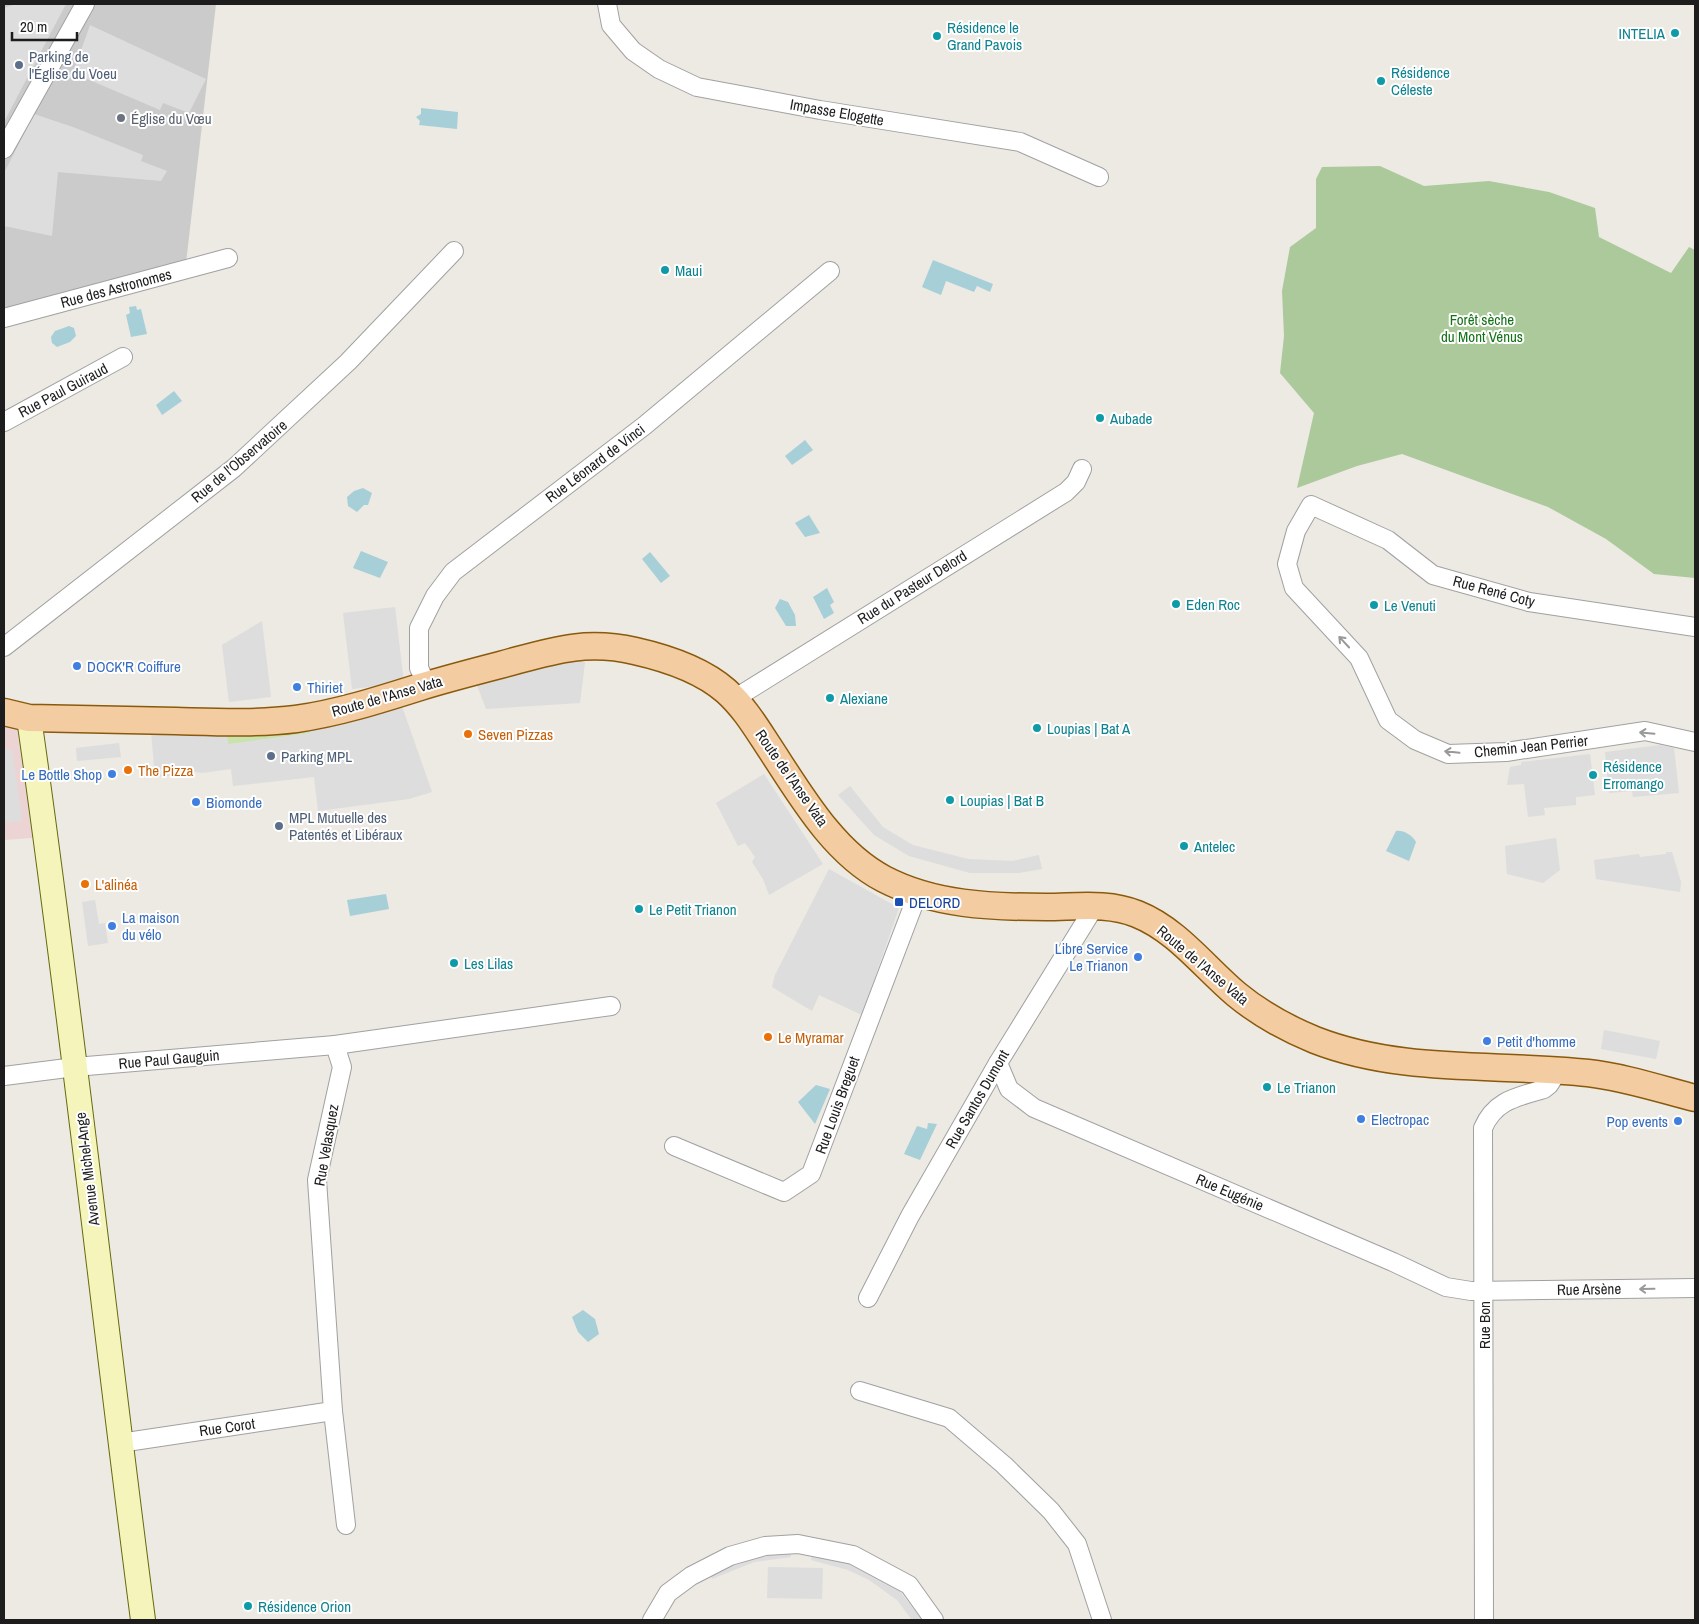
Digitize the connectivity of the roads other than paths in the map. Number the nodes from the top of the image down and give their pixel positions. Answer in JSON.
{"nodes":[{"id":1,"x":85,"y":4,"type":"edge"},
{"id":2,"x":607,"y":4,"type":"edge"},
{"id":3,"x":4,"y":149,"type":"edge"},
{"id":4,"x":1099,"y":177,"type":"dead end"},
{"id":5,"x":454,"y":251,"type":"dead end"},
{"id":6,"x":228,"y":258,"type":"dead end"},
{"id":7,"x":830,"y":271,"type":"dead end"},
{"id":8,"x":4,"y":318,"type":"edge"},
{"id":9,"x":123,"y":357,"type":"dead end"},
{"id":10,"x":4,"y":422,"type":"edge"},
{"id":11,"x":1082,"y":469,"type":"dead end"},
{"id":12,"x":1312,"y":505,"type":"joint"},
{"id":13,"x":1695,"y":627,"type":"edge"},
{"id":14,"x":4,"y":647,"type":"edge"},
{"id":15,"x":427,"y":685,"type":"junction"},
{"id":16,"x":734,"y":699,"type":"junction"},
{"id":17,"x":4,"y":712,"type":"edge"},
{"id":18,"x":29,"y":718,"type":"junction"},
{"id":19,"x":1695,"y":742,"type":"edge"},
{"id":20,"x":918,"y":894,"type":"junction"},
{"id":21,"x":1094,"y":906,"type":"junction"},
{"id":22,"x":611,"y":1006,"type":"dead end"},
{"id":23,"x":335,"y":1045,"type":"junction"},
{"id":24,"x":998,"y":1063,"type":"junction"},
{"id":25,"x":75,"y":1067,"type":"junction"},
{"id":26,"x":1558,"y":1071,"type":"junction"},
{"id":27,"x":4,"y":1076,"type":"edge"},
{"id":28,"x":1695,"y":1098,"type":"edge"},
{"id":29,"x":674,"y":1146,"type":"dead end"},
{"id":30,"x":1695,"y":1288,"type":"edge"},
{"id":31,"x":1484,"y":1290,"type":"junction"},
{"id":32,"x":868,"y":1298,"type":"dead end"},
{"id":33,"x":860,"y":1391,"type":"dead end"},
{"id":34,"x":333,"y":1411,"type":"junction"},
{"id":35,"x":120,"y":1443,"type":"junction"},
{"id":36,"x":346,"y":1525,"type":"dead end"},
{"id":37,"x":143,"y":1620,"type":"edge"},
{"id":38,"x":652,"y":1620,"type":"edge"},
{"id":39,"x":934,"y":1620,"type":"edge"},
{"id":40,"x":1102,"y":1620,"type":"edge"},
{"id":41,"x":1484,"y":1620,"type":"edge"}],
"edges":[{"from":1,"to":3,"type":"street"},
{"from":2,"to":4,"type":"street","name":"Impasse Elogette"},
{"from":5,"to":14,"type":"street","name":"Rue de l'Observatoire"},
{"from":6,"to":8,"type":"street","name":"Rue des Astronomes"},
{"from":7,"to":15,"type":"street","name":"Rue Léonard de Vinci"},
{"from":9,"to":10,"type":"street","name":"Rue Paul Guiraud"},
{"from":11,"to":16,"type":"street","name":"Rue du Pasteur Delord"},
{"from":12,"to":13,"type":"street","name":"Rue René Coty"},
{"from":19,"to":12,"type":"street","name":"Chemin Jean Perrier","one_way":true},
{"from":15,"to":16,"type":"main road","name":"Route de l'Anse Vata"},
{"from":15,"to":18,"type":"main road","name":"Route de l'Anse Vata"},
{"from":16,"to":20,"type":"main road","name":"Route de l'Anse Vata"},
{"from":17,"to":18,"type":"main road","name":"Route de l'Anse Vata"},
{"from":18,"to":25,"type":"main road","name":"Avenue Michel-Ange"},
{"from":20,"to":21,"type":"main road","name":"Route de l'Anse Vata"},
{"from":20,"to":29,"type":"street","name":"Rue Louis Breguet"},
{"from":21,"to":24,"type":"street","name":"Rue Santos Dumont"},
{"from":21,"to":26,"type":"main road","name":"Route de l'Anse Vata"},
{"from":22,"to":23,"type":"street"},
{"from":23,"to":25,"type":"street","name":"Rue Paul Gauguin"},
{"from":23,"to":34,"type":"street","name":"Rue Velasquez"},
{"from":24,"to":31,"type":"street","name":"Rue Eugénie"},
{"from":24,"to":32,"type":"street","name":"Rue Santos Dumont"},
{"from":25,"to":27,"type":"street","name":"Rue Paul Gauguin"},
{"from":25,"to":35,"type":"main road","name":"Avenue Michel-Ange"},
{"from":26,"to":28,"type":"main road","name":"Route de l'Anse Vata"},
{"from":26,"to":31,"type":"street","name":"Rue Bon"},
{"from":30,"to":31,"type":"street","name":"Rue Arsène","one_way":true},
{"from":31,"to":41,"type":"street","name":"Rue Bon"},
{"from":33,"to":40,"type":"street"},
{"from":34,"to":35,"type":"street","name":"Rue Corot"},
{"from":34,"to":36,"type":"street","name":"Rue Velasquez"},
{"from":35,"to":37,"type":"main road","name":"Avenue Michel-Ange"},
{"from":38,"to":39,"type":"street"}]}
